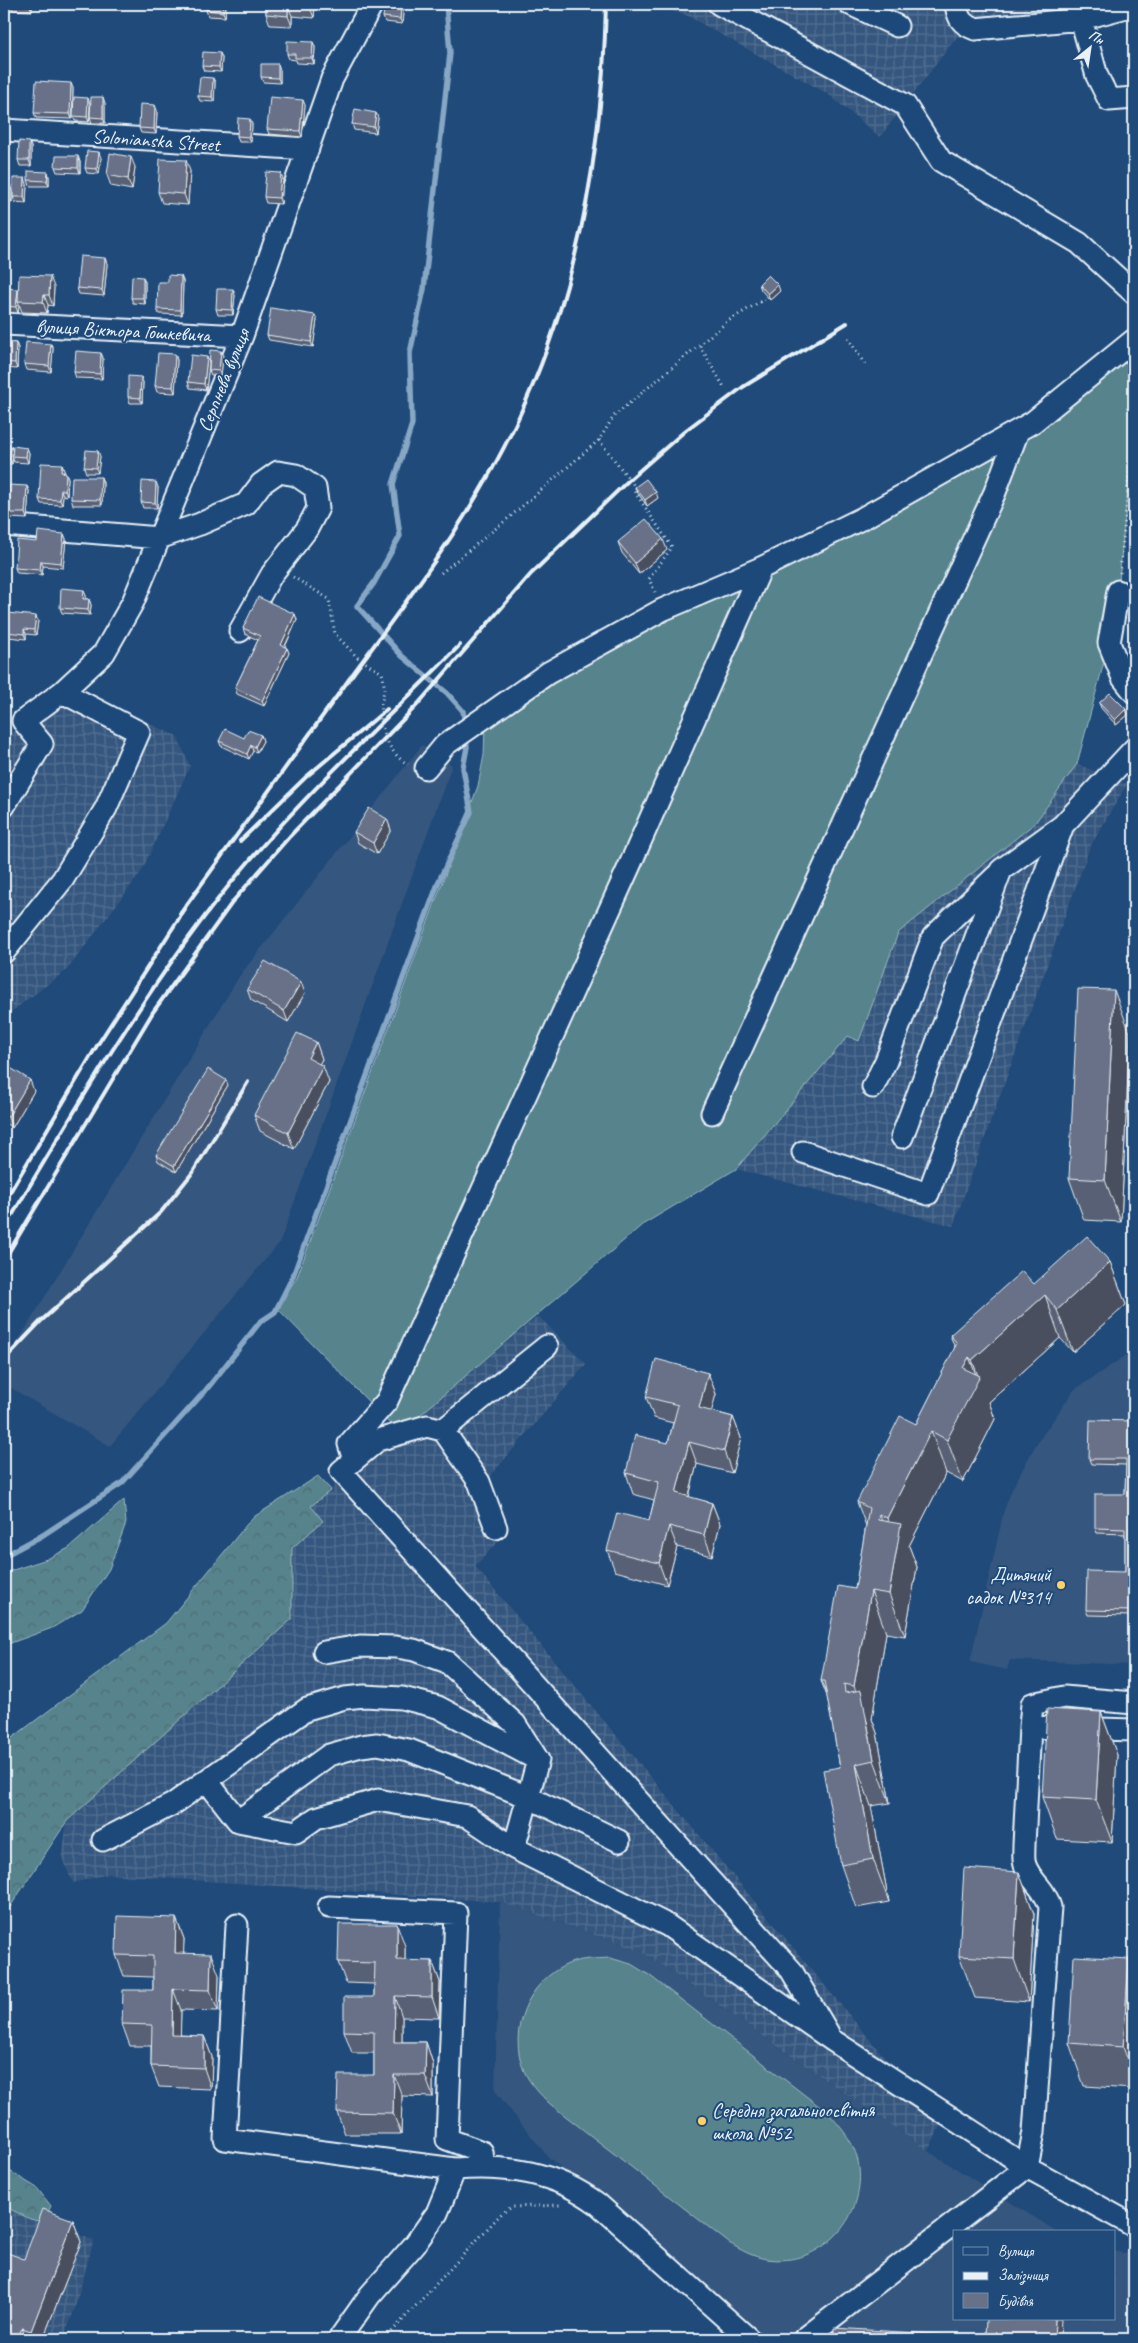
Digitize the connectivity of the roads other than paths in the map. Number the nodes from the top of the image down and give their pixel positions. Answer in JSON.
{"nodes":[{"id":1,"x":372,"y":4,"type":"edge"},
{"id":2,"x":719,"y":4,"type":"edge"},
{"id":3,"x":850,"y":4,"type":"edge"},
{"id":4,"x":956,"y":4,"type":"edge"},
{"id":5,"x":1134,"y":5,"type":"edge"},
{"id":6,"x":1081,"y":19,"type":"junction"},
{"id":7,"x":896,"y":26,"type":"dead end"},
{"id":8,"x":1134,"y":98,"type":"edge"},
{"id":9,"x":4,"y":130,"type":"edge"},
{"id":10,"x":308,"y":149,"type":"junction"},
{"id":11,"x":1134,"y":293,"type":"edge"},
{"id":12,"x":4,"y":324,"type":"edge"},
{"id":13,"x":242,"y":336,"type":"junction"},
{"id":14,"x":1134,"y":340,"type":"edge"},
{"id":15,"x":1018,"y":431,"type":"junction"},
{"id":16,"x":4,"y":525,"type":"edge"},
{"id":17,"x":159,"y":538,"type":"junction"},
{"id":18,"x":761,"y":568,"type":"junction"},
{"id":19,"x":1118,"y":591,"type":"road end"},
{"id":20,"x":240,"y":631,"type":"dead end"},
{"id":21,"x":62,"y":692,"type":"junction"},
{"id":22,"x":1134,"y":692,"type":"edge"},
{"id":23,"x":13,"y":721,"type":"edge"},
{"id":24,"x":1134,"y":750,"type":"edge"},
{"id":25,"x":426,"y":768,"type":"road end"},
{"id":26,"x":4,"y":806,"type":"edge"},
{"id":27,"x":1063,"y":824,"type":"junction"},
{"id":28,"x":1001,"y":870,"type":"junction"},
{"id":29,"x":4,"y":952,"type":"edge"},
{"id":30,"x":873,"y":1088,"type":"dead end"},
{"id":31,"x":712,"y":1113,"type":"dead end"},
{"id":32,"x":902,"y":1138,"type":"dead end"},
{"id":33,"x":803,"y":1152,"type":"dead end"},
{"id":34,"x":548,"y":1346,"type":"dead end"},
{"id":35,"x":444,"y":1430,"type":"junction"},
{"id":36,"x":354,"y":1460,"type":"junction"},
{"id":37,"x":496,"y":1528,"type":"dead end"},
{"id":38,"x":324,"y":1652,"type":"dead end"},
{"id":39,"x":1134,"y":1703,"type":"edge"},
{"id":40,"x":1030,"y":1726,"type":"junction"},
{"id":41,"x":1134,"y":1730,"type":"edge"},
{"id":42,"x":538,"y":1760,"type":"junction"},
{"id":43,"x":208,"y":1781,"type":"junction"},
{"id":44,"x":528,"y":1797,"type":"junction"},
{"id":45,"x":238,"y":1821,"type":"junction"},
{"id":46,"x":103,"y":1840,"type":"dead end"},
{"id":47,"x":619,"y":1841,"type":"dead end"},
{"id":48,"x":514,"y":1848,"type":"junction"},
{"id":49,"x":329,"y":1907,"type":"dead end"},
{"id":50,"x":237,"y":1926,"type":"dead end"},
{"id":51,"x":832,"y":2040,"type":"junction"},
{"id":52,"x":484,"y":2167,"type":"junction"},
{"id":53,"x":1027,"y":2167,"type":"junction"},
{"id":54,"x":455,"y":2170,"type":"junction"},
{"id":55,"x":1134,"y":2226,"type":"edge"},
{"id":56,"x":339,"y":2339,"type":"edge"},
{"id":57,"x":749,"y":2339,"type":"edge"},
{"id":58,"x":804,"y":2339,"type":"edge"}],
"edges":[{"from":1,"to":10,"type":"street","name":"Серпнева вулиця"},
{"from":2,"to":11,"type":"street"},
{"from":3,"to":7,"type":"street"},
{"from":4,"to":6,"type":"street"},
{"from":5,"to":6,"type":"street"},
{"from":6,"to":8,"type":"street"},
{"from":9,"to":10,"type":"street","name":"Solonianska Street"},
{"from":10,"to":13,"type":"street","name":"Серпнева вулиця"},
{"from":12,"to":13,"type":"street","name":"вулиця Віктора Гошкевича"},
{"from":13,"to":17,"type":"street","name":"Серпнева вулиця"},
{"from":14,"to":15,"type":"street"},
{"from":15,"to":18,"type":"street"},
{"from":15,"to":31,"type":"street"},
{"from":16,"to":17,"type":"street"},
{"from":17,"to":20,"type":"street"},
{"from":17,"to":21,"type":"street","name":"Серпнева вулиця"},
{"from":18,"to":25,"type":"street"},
{"from":18,"to":36,"type":"street"},
{"from":19,"to":22,"type":"street"},
{"from":21,"to":23,"type":"street","name":"Серпнева вулиця"},
{"from":21,"to":29,"type":"street"},
{"from":23,"to":26,"type":"street"},
{"from":24,"to":27,"type":"street"},
{"from":27,"to":28,"type":"street"},
{"from":27,"to":33,"type":"street"},
{"from":28,"to":30,"type":"street"},
{"from":28,"to":32,"type":"street"},
{"from":34,"to":35,"type":"street"},
{"from":35,"to":36,"type":"street"},
{"from":35,"to":37,"type":"street"},
{"from":36,"to":51,"type":"street"},
{"from":38,"to":42,"type":"street"},
{"from":39,"to":40,"type":"street"},
{"from":40,"to":41,"type":"street"},
{"from":40,"to":53,"type":"street"},
{"from":42,"to":43,"type":"street"},
{"from":42,"to":44,"type":"street"},
{"from":43,"to":45,"type":"street"},
{"from":43,"to":46,"type":"street"},
{"from":44,"to":45,"type":"street"},
{"from":44,"to":47,"type":"street"},
{"from":44,"to":48,"type":"street"},
{"from":45,"to":48,"type":"street"},
{"from":48,"to":51,"type":"street"},
{"from":49,"to":52,"type":"street"},
{"from":50,"to":54,"type":"street"},
{"from":51,"to":53,"type":"street"},
{"from":52,"to":54,"type":"street"},
{"from":52,"to":57,"type":"street"},
{"from":53,"to":55,"type":"street"},
{"from":53,"to":58,"type":"street"},
{"from":54,"to":56,"type":"street"}]}
